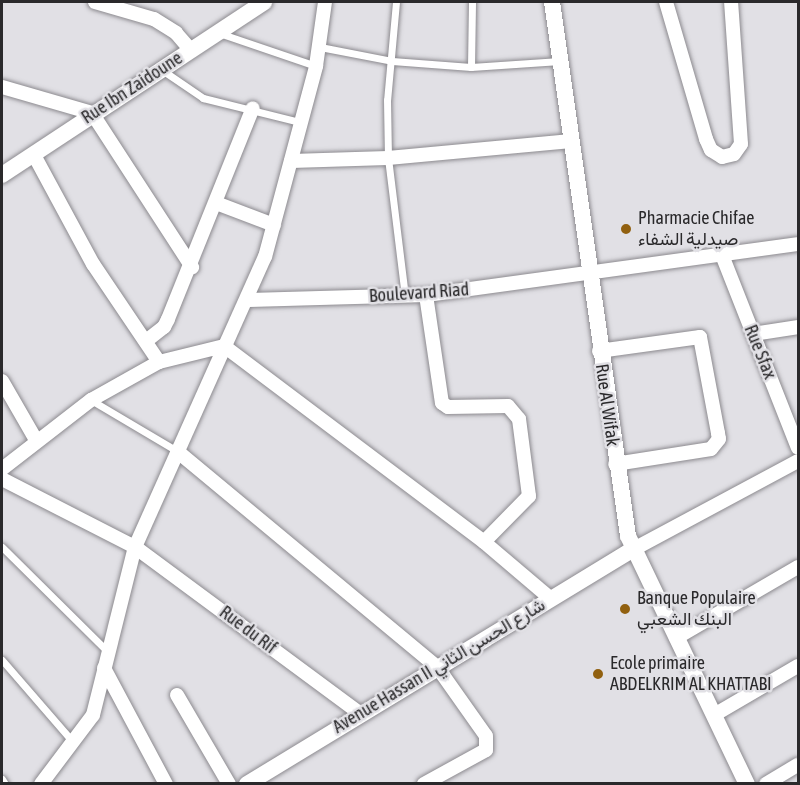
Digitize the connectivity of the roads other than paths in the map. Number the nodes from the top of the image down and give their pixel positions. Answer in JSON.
{"nodes":[{"id":1,"x":95,"y":2,"type":"edge"},
{"id":2,"x":264,"y":2,"type":"edge"},
{"id":3,"x":325,"y":2,"type":"edge"},
{"id":4,"x":396,"y":2,"type":"edge"},
{"id":5,"x":472,"y":2,"type":"edge"},
{"id":6,"x":552,"y":2,"type":"edge"},
{"id":7,"x":666,"y":2,"type":"edge"},
{"id":8,"x":731,"y":2,"type":"edge"},
{"id":9,"x":217,"y":32,"type":"junction"},
{"id":10,"x":320,"y":47,"type":"junction"},
{"id":11,"x":190,"y":49,"type":"junction"},
{"id":12,"x":392,"y":61,"type":"junction"},
{"id":13,"x":560,"y":61,"type":"junction"},
{"id":14,"x":316,"y":66,"type":"junction"},
{"id":15,"x":471,"y":67,"type":"junction"},
{"id":16,"x":160,"y":69,"type":"junction"},
{"id":17,"x":2,"y":87,"type":"edge"},
{"id":18,"x":253,"y":108,"type":"junction"},
{"id":19,"x":92,"y":113,"type":"junction"},
{"id":20,"x":300,"y":122,"type":"junction"},
{"id":21,"x":571,"y":141,"type":"junction"},
{"id":22,"x":34,"y":155,"type":"junction"},
{"id":23,"x":388,"y":158,"type":"junction"},
{"id":24,"x":291,"y":161,"type":"junction"},
{"id":25,"x":2,"y":175,"type":"edge"},
{"id":26,"x":216,"y":203,"type":"junction"},
{"id":27,"x":274,"y":225,"type":"junction"},
{"id":28,"x":798,"y":244,"type":"edge"},
{"id":29,"x":722,"y":255,"type":"junction"},
{"id":30,"x":192,"y":267,"type":"junction"},
{"id":31,"x":588,"y":275,"type":"junction"},
{"id":32,"x":426,"y":295,"type":"junction"},
{"id":33,"x":405,"y":296,"type":"junction"},
{"id":34,"x":249,"y":300,"type":"junction"},
{"id":35,"x":798,"y":327,"type":"edge"},
{"id":36,"x":753,"y":334,"type":"junction"},
{"id":37,"x":146,"y":341,"type":"junction"},
{"id":38,"x":224,"y":346,"type":"junction"},
{"id":39,"x":599,"y":351,"type":"junction"},
{"id":40,"x":159,"y":362,"type":"junction"},
{"id":41,"x":2,"y":381,"type":"edge"},
{"id":42,"x":91,"y":400,"type":"junction"},
{"id":43,"x":36,"y":440,"type":"junction"},
{"id":44,"x":798,"y":448,"type":"edge"},
{"id":45,"x":177,"y":452,"type":"junction"},
{"id":46,"x":798,"y":461,"type":"edge"},
{"id":47,"x":615,"y":464,"type":"junction"},
{"id":48,"x":2,"y":469,"type":"edge"},
{"id":49,"x":2,"y":478,"type":"edge"},
{"id":50,"x":484,"y":542,"type":"junction"},
{"id":51,"x":2,"y":547,"type":"edge"},
{"id":52,"x":135,"y":547,"type":"junction"},
{"id":53,"x":632,"y":550,"type":"junction"},
{"id":54,"x":798,"y":567,"type":"edge"},
{"id":55,"x":550,"y":598,"type":"junction"},
{"id":56,"x":676,"y":638,"type":"junction"},
{"id":57,"x":110,"y":652,"type":"junction"},
{"id":58,"x":2,"y":660,"type":"edge"},
{"id":59,"x":798,"y":666,"type":"edge"},
{"id":60,"x":104,"y":668,"type":"junction"},
{"id":61,"x":438,"y":668,"type":"junction"},
{"id":62,"x":177,"y":695,"type":"dead end"},
{"id":63,"x":361,"y":714,"type":"junction"},
{"id":64,"x":714,"y":715,"type":"junction"},
{"id":65,"x":73,"y":742,"type":"junction"},
{"id":66,"x":798,"y":765,"type":"edge"},
{"id":67,"x":2,"y":779,"type":"edge"},
{"id":68,"x":5,"y":783,"type":"edge"},
{"id":69,"x":41,"y":783,"type":"edge"},
{"id":70,"x":166,"y":783,"type":"edge"},
{"id":71,"x":229,"y":783,"type":"edge"},
{"id":72,"x":246,"y":783,"type":"edge"},
{"id":73,"x":424,"y":783,"type":"edge"},
{"id":74,"x":747,"y":783,"type":"edge"},
{"id":75,"x":766,"y":783,"type":"edge"}],
"edges":[{"from":1,"to":11,"type":"street"},
{"from":2,"to":9,"type":"street","name":"Rue Ibn Zaidoune"},
{"from":3,"to":10,"type":"street"},
{"from":4,"to":12,"type":"lane"},
{"from":5,"to":15,"type":"lane"},
{"from":6,"to":13,"type":"street","name":"Rue Al Wifak"},
{"from":7,"to":8,"type":"street"},
{"from":9,"to":11,"type":"street","name":"Rue Ibn Zaidoune"},
{"from":9,"to":14,"type":"lane"},
{"from":10,"to":12,"type":"lane"},
{"from":10,"to":14,"type":"street"},
{"from":11,"to":16,"type":"street","name":"Rue Ibn Zaidoune"},
{"from":12,"to":15,"type":"lane"},
{"from":12,"to":23,"type":"lane"},
{"from":13,"to":15,"type":"lane"},
{"from":13,"to":21,"type":"street","name":"Rue Al Wifak"},
{"from":14,"to":20,"type":"street"},
{"from":16,"to":18,"type":"lane"},
{"from":16,"to":19,"type":"street","name":"Rue Ibn Zaidoune"},
{"from":17,"to":19,"type":"street"},
{"from":18,"to":20,"type":"lane"},
{"from":18,"to":26,"type":"street"},
{"from":19,"to":22,"type":"street","name":"Rue Ibn Zaidoune"},
{"from":19,"to":30,"type":"street"},
{"from":20,"to":24,"type":"street"},
{"from":21,"to":23,"type":"street"},
{"from":21,"to":31,"type":"street","name":"Rue Al Wifak"},
{"from":22,"to":25,"type":"street","name":"Rue Ibn Zaidoune"},
{"from":22,"to":37,"type":"street"},
{"from":23,"to":24,"type":"street"},
{"from":23,"to":33,"type":"lane"},
{"from":24,"to":27,"type":"street"},
{"from":26,"to":27,"type":"street"},
{"from":26,"to":30,"type":"street"},
{"from":27,"to":34,"type":"street"},
{"from":28,"to":29,"type":"street","name":"Boulevard Riad"},
{"from":29,"to":31,"type":"street","name":"Boulevard Riad"},
{"from":29,"to":36,"type":"street","name":"Rue Sfax"},
{"from":30,"to":37,"type":"street"},
{"from":31,"to":32,"type":"street","name":"Boulevard Riad"},
{"from":31,"to":39,"type":"street","name":"Rue Al Wifak"},
{"from":32,"to":33,"type":"street","name":"Boulevard Riad"},
{"from":32,"to":50,"type":"street"},
{"from":33,"to":34,"type":"street","name":"Boulevard Riad"},
{"from":34,"to":38,"type":"street"},
{"from":35,"to":36,"type":"street"},
{"from":36,"to":44,"type":"street","name":"Rue Sfax"},
{"from":37,"to":40,"type":"street"},
{"from":38,"to":40,"type":"street"},
{"from":38,"to":45,"type":"street"},
{"from":38,"to":50,"type":"street"},
{"from":39,"to":47,"type":"street","name":"Rue Al Wifak"},
{"from":39,"to":47,"type":"street"},
{"from":40,"to":42,"type":"street"},
{"from":41,"to":43,"type":"street"},
{"from":42,"to":43,"type":"street"},
{"from":42,"to":45,"type":"lane"},
{"from":43,"to":48,"type":"street"},
{"from":45,"to":52,"type":"street"},
{"from":45,"to":61,"type":"street"},
{"from":46,"to":53,"type":"street"},
{"from":47,"to":53,"type":"street","name":"Rue Al Wifak"},
{"from":49,"to":52,"type":"street","name":"Rue du Rif"},
{"from":50,"to":55,"type":"street"},
{"from":51,"to":57,"type":"lane"},
{"from":52,"to":57,"type":"street"},
{"from":52,"to":63,"type":"street","name":"Rue du Rif"},
{"from":53,"to":55,"type":"street","name":"Avenue Hassan II شارع الحسن الثاني"},
{"from":53,"to":56,"type":"street","name":"Rue Al Wifak"},
{"from":54,"to":56,"type":"street"},
{"from":55,"to":61,"type":"street","name":"Avenue Hassan II شارع الحسن الثاني"},
{"from":56,"to":64,"type":"street","name":"Rue Al Wifak"},
{"from":57,"to":60,"type":"street"},
{"from":58,"to":65,"type":"lane"},
{"from":59,"to":64,"type":"street"},
{"from":60,"to":65,"type":"street"},
{"from":60,"to":70,"type":"street"},
{"from":61,"to":63,"type":"street","name":"Avenue Hassan II شارع الحسن الثاني"},
{"from":61,"to":73,"type":"street"},
{"from":62,"to":71,"type":"street"},
{"from":63,"to":72,"type":"street","name":"Avenue Hassan II شارع الحسن الثاني"},
{"from":64,"to":74,"type":"street","name":"Rue Al Wifak"},
{"from":65,"to":69,"type":"street"},
{"from":66,"to":75,"type":"street"},
{"from":67,"to":68,"type":"lane"}]}
